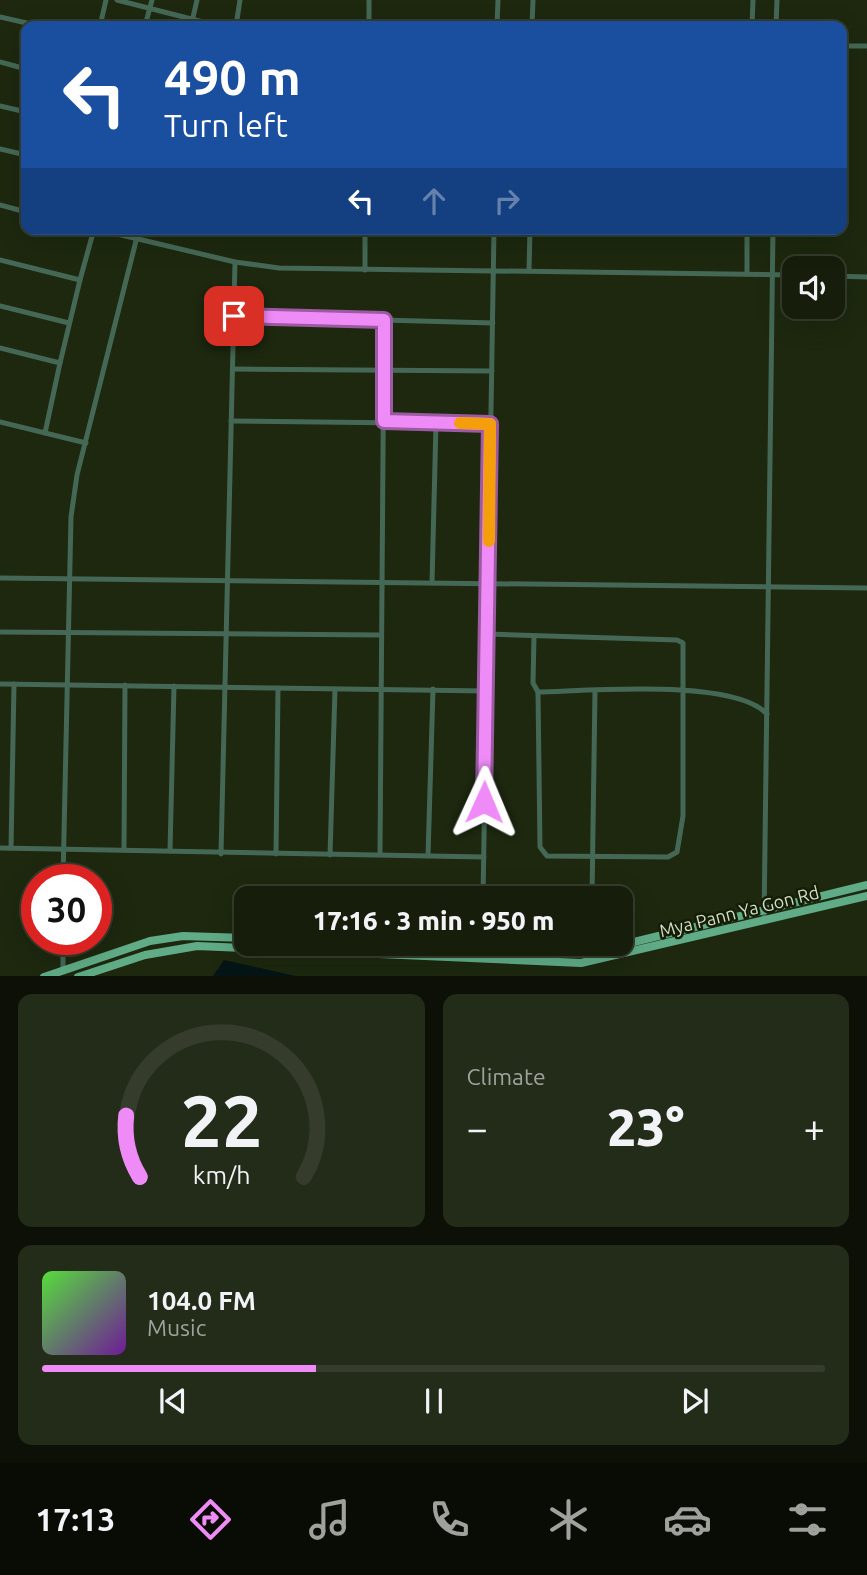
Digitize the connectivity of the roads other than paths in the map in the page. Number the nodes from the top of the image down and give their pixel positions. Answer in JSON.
{"nodes":[{"id":1,"x":106,"y":0,"type":"edge"},
{"id":2,"x":117,"y":0,"type":"edge"},
{"id":3,"x":152,"y":0,"type":"edge"},
{"id":4,"x":197,"y":0,"type":"edge"},
{"id":5,"x":240,"y":0,"type":"edge"},
{"id":6,"x":369,"y":0,"type":"edge"},
{"id":7,"x":498,"y":0,"type":"edge"},
{"id":8,"x":533,"y":0,"type":"edge"},
{"id":9,"x":752,"y":0,"type":"edge"},
{"id":10,"x":777,"y":0,"type":"edge"},
{"id":11,"x":149,"y":9,"type":"junction"},
{"id":12,"x":0,"y":17,"type":"edge"},
{"id":13,"x":101,"y":21,"type":"edge"},
{"id":14,"x":146,"y":21,"type":"edge"},
{"id":15,"x":186,"y":21,"type":"edge"},
{"id":16,"x":192,"y":21,"type":"edge"},
{"id":17,"x":237,"y":21,"type":"edge"},
{"id":18,"x":369,"y":21,"type":"edge"},
{"id":19,"x":497,"y":21,"type":"edge"},
{"id":20,"x":532,"y":21,"type":"edge"},
{"id":21,"x":752,"y":21,"type":"edge"},
{"id":22,"x":776,"y":21,"type":"edge"},
{"id":23,"x":21,"y":22,"type":"edge"},
{"id":24,"x":847,"y":46,"type":"edge"},
{"id":25,"x":867,"y":46,"type":"edge"},
{"id":26,"x":0,"y":62,"type":"edge"},
{"id":27,"x":21,"y":68,"type":"edge"},
{"id":28,"x":0,"y":106,"type":"edge"},
{"id":29,"x":21,"y":112,"type":"edge"},
{"id":30,"x":0,"y":149,"type":"edge"},
{"id":31,"x":21,"y":154,"type":"edge"},
{"id":32,"x":0,"y":205,"type":"edge"},
{"id":33,"x":21,"y":211,"type":"edge"},
{"id":34,"x":93,"y":235,"type":"edge"},
{"id":35,"x":120,"y":235,"type":"edge"},
{"id":36,"x":138,"y":235,"type":"edge"},
{"id":37,"x":365,"y":235,"type":"edge"},
{"id":38,"x":494,"y":235,"type":"edge"},
{"id":39,"x":530,"y":235,"type":"edge"},
{"id":40,"x":747,"y":235,"type":"edge"},
{"id":41,"x":773,"y":235,"type":"edge"},
{"id":42,"x":137,"y":239,"type":"junction"},
{"id":43,"x":0,"y":260,"type":"edge"},
{"id":44,"x":235,"y":262,"type":"junction"},
{"id":45,"x":366,"y":270,"type":"junction"},
{"id":46,"x":493,"y":270,"type":"junction"},
{"id":47,"x":529,"y":270,"type":"junction"},
{"id":48,"x":747,"y":274,"type":"junction"},
{"id":49,"x":772,"y":275,"type":"junction"},
{"id":50,"x":782,"y":275,"type":"edge"},
{"id":51,"x":845,"y":276,"type":"edge"},
{"id":52,"x":867,"y":277,"type":"edge"},
{"id":53,"x":80,"y":280,"type":"junction"},
{"id":54,"x":0,"y":306,"type":"edge"},
{"id":55,"x":234,"y":316,"type":"junction"},
{"id":56,"x":384,"y":320,"type":"junction"},
{"id":57,"x":69,"y":323,"type":"junction"},
{"id":58,"x":493,"y":323,"type":"junction"},
{"id":59,"x":0,"y":348,"type":"edge"},
{"id":60,"x":60,"y":363,"type":"junction"},
{"id":61,"x":233,"y":369,"type":"junction"},
{"id":62,"x":385,"y":369,"type":"junction"},
{"id":63,"x":492,"y":371,"type":"junction"},
{"id":64,"x":231,"y":421,"type":"junction"},
{"id":65,"x":384,"y":421,"type":"junction"},
{"id":66,"x":0,"y":422,"type":"edge"},
{"id":67,"x":436,"y":423,"type":"junction"},
{"id":68,"x":490,"y":424,"type":"junction"},
{"id":69,"x":45,"y":433,"type":"junction"},
{"id":70,"x":86,"y":443,"type":"junction"},
{"id":71,"x":0,"y":578,"type":"edge"},
{"id":72,"x":68,"y":579,"type":"junction"},
{"id":73,"x":226,"y":580,"type":"junction"},
{"id":74,"x":381,"y":582,"type":"junction"},
{"id":75,"x":432,"y":583,"type":"junction"},
{"id":76,"x":489,"y":584,"type":"junction"},
{"id":77,"x":767,"y":587,"type":"junction"},
{"id":78,"x":867,"y":589,"type":"edge"},
{"id":79,"x":0,"y":632,"type":"edge"},
{"id":80,"x":69,"y":633,"type":"junction"},
{"id":81,"x":225,"y":633,"type":"junction"},
{"id":82,"x":488,"y":634,"type":"junction"},
{"id":83,"x":381,"y":635,"type":"junction"},
{"id":84,"x":534,"y":636,"type":"junction"},
{"id":85,"x":0,"y":684,"type":"edge"},
{"id":86,"x":14,"y":684,"type":"junction"},
{"id":87,"x":68,"y":684,"type":"junction"},
{"id":88,"x":125,"y":685,"type":"junction"},
{"id":89,"x":174,"y":686,"type":"junction"},
{"id":90,"x":223,"y":687,"type":"junction"},
{"id":91,"x":278,"y":688,"type":"junction"},
{"id":92,"x":335,"y":689,"type":"junction"},
{"id":93,"x":381,"y":689,"type":"junction"},
{"id":94,"x":433,"y":689,"type":"junction"},
{"id":95,"x":486,"y":691,"type":"junction"},
{"id":96,"x":595,"y":691,"type":"junction"},
{"id":97,"x":684,"y":691,"type":"junction"},
{"id":98,"x":538,"y":692,"type":"junction"},
{"id":99,"x":767,"y":714,"type":"junction"},
{"id":100,"x":0,"y":848,"type":"edge"},
{"id":101,"x":11,"y":848,"type":"junction"},
{"id":102,"x":124,"y":850,"type":"junction"},
{"id":103,"x":63,"y":851,"type":"junction"},
{"id":104,"x":170,"y":851,"type":"junction"},
{"id":105,"x":220,"y":854,"type":"junction"},
{"id":106,"x":276,"y":854,"type":"junction"},
{"id":107,"x":380,"y":854,"type":"junction"},
{"id":108,"x":330,"y":855,"type":"junction"},
{"id":109,"x":428,"y":856,"type":"junction"},
{"id":110,"x":484,"y":857,"type":"junction"},
{"id":111,"x":593,"y":859,"type":"junction"},
{"id":112,"x":63,"y":864,"type":"edge"},
{"id":113,"x":867,"y":885,"type":"edge"},
{"id":114,"x":484,"y":886,"type":"edge"},
{"id":115,"x":592,"y":886,"type":"edge"},
{"id":116,"x":867,"y":896,"type":"edge"},
{"id":117,"x":762,"y":909,"type":"junction"},
{"id":118,"x":764,"y":921,"type":"junction"},
{"id":119,"x":234,"y":938,"type":"edge"},
{"id":120,"x":633,"y":941,"type":"edge"},
{"id":121,"x":63,"y":955,"type":"edge"},
{"id":122,"x":483,"y":956,"type":"edge"},
{"id":123,"x":483,"y":960,"type":"junction"},
{"id":124,"x":63,"y":970,"type":"junction"},
{"id":125,"x":44,"y":976,"type":"edge"},
{"id":126,"x":78,"y":976,"type":"edge"}],
"edges":[{"from":1,"to":13,"type":"street"},
{"from":2,"to":11,"type":"street"},
{"from":3,"to":11,"type":"street"},
{"from":4,"to":16,"type":"street"},
{"from":5,"to":17,"type":"street"},
{"from":6,"to":18,"type":"street"},
{"from":7,"to":19,"type":"street"},
{"from":8,"to":20,"type":"street"},
{"from":9,"to":21,"type":"street"},
{"from":10,"to":22,"type":"street"},
{"from":11,"to":14,"type":"street"},
{"from":11,"to":15,"type":"street"},
{"from":12,"to":23,"type":"street"},
{"from":24,"to":25,"type":"street"},
{"from":26,"to":27,"type":"street"},
{"from":28,"to":29,"type":"street"},
{"from":30,"to":31,"type":"street"},
{"from":32,"to":33,"type":"street"},
{"from":34,"to":53,"type":"street"},
{"from":35,"to":42,"type":"street"},
{"from":36,"to":42,"type":"street"},
{"from":37,"to":45,"type":"street"},
{"from":38,"to":46,"type":"street"},
{"from":39,"to":47,"type":"street"},
{"from":40,"to":48,"type":"street"},
{"from":41,"to":49,"type":"street"},
{"from":42,"to":44,"type":"street"},
{"from":42,"to":70,"type":"street"},
{"from":43,"to":53,"type":"street"},
{"from":44,"to":45,"type":"street"},
{"from":44,"to":55,"type":"street"},
{"from":45,"to":46,"type":"street"},
{"from":46,"to":47,"type":"street"},
{"from":46,"to":58,"type":"street"},
{"from":47,"to":48,"type":"street"},
{"from":48,"to":49,"type":"street"},
{"from":49,"to":50,"type":"street"},
{"from":49,"to":77,"type":"street"},
{"from":51,"to":52,"type":"street"},
{"from":53,"to":57,"type":"street"},
{"from":54,"to":57,"type":"street"},
{"from":55,"to":56,"type":"street"},
{"from":55,"to":61,"type":"street"},
{"from":56,"to":58,"type":"street"},
{"from":56,"to":62,"type":"street"},
{"from":57,"to":60,"type":"street"},
{"from":58,"to":63,"type":"street"},
{"from":59,"to":60,"type":"street"},
{"from":60,"to":69,"type":"street"},
{"from":61,"to":62,"type":"street"},
{"from":61,"to":64,"type":"street"},
{"from":62,"to":63,"type":"street"},
{"from":62,"to":65,"type":"street"},
{"from":63,"to":68,"type":"street"},
{"from":64,"to":65,"type":"street"},
{"from":64,"to":73,"type":"street"},
{"from":65,"to":67,"type":"street"},
{"from":65,"to":74,"type":"street"},
{"from":66,"to":69,"type":"street"},
{"from":67,"to":68,"type":"street"},
{"from":67,"to":75,"type":"street"},
{"from":68,"to":76,"type":"street"},
{"from":69,"to":70,"type":"street"},
{"from":70,"to":72,"type":"street"},
{"from":71,"to":72,"type":"street"},
{"from":72,"to":73,"type":"street"},
{"from":72,"to":80,"type":"street"},
{"from":73,"to":74,"type":"street"},
{"from":73,"to":81,"type":"street"},
{"from":74,"to":75,"type":"street"},
{"from":74,"to":83,"type":"street"},
{"from":75,"to":76,"type":"street"},
{"from":76,"to":77,"type":"street"},
{"from":76,"to":82,"type":"street"},
{"from":77,"to":78,"type":"street"},
{"from":77,"to":99,"type":"street"},
{"from":79,"to":80,"type":"street"},
{"from":80,"to":81,"type":"street"},
{"from":80,"to":87,"type":"street"},
{"from":81,"to":83,"type":"street"},
{"from":81,"to":90,"type":"street"},
{"from":82,"to":84,"type":"street"},
{"from":82,"to":95,"type":"street"},
{"from":83,"to":93,"type":"street"},
{"from":84,"to":97,"type":"street"},
{"from":84,"to":98,"type":"street"},
{"from":85,"to":86,"type":"street"},
{"from":86,"to":87,"type":"street"},
{"from":86,"to":101,"type":"street"},
{"from":87,"to":88,"type":"street"},
{"from":87,"to":103,"type":"street"},
{"from":88,"to":89,"type":"street"},
{"from":88,"to":102,"type":"street"},
{"from":89,"to":90,"type":"street"},
{"from":89,"to":104,"type":"street"},
{"from":90,"to":91,"type":"street"},
{"from":90,"to":105,"type":"street"},
{"from":91,"to":92,"type":"street"},
{"from":91,"to":106,"type":"street"},
{"from":92,"to":93,"type":"street"},
{"from":92,"to":108,"type":"street"},
{"from":93,"to":94,"type":"street"},
{"from":93,"to":107,"type":"street"},
{"from":94,"to":95,"type":"street"},
{"from":94,"to":109,"type":"street"},
{"from":95,"to":110,"type":"street"},
{"from":96,"to":97,"type":"street"},
{"from":96,"to":98,"type":"street"},
{"from":96,"to":111,"type":"street"},
{"from":97,"to":99,"type":"street"},
{"from":97,"to":111,"type":"street"},
{"from":98,"to":111,"type":"street"},
{"from":99,"to":117,"type":"street"},
{"from":100,"to":101,"type":"street"},
{"from":101,"to":103,"type":"street"},
{"from":102,"to":103,"type":"street"},
{"from":102,"to":104,"type":"street"},
{"from":103,"to":112,"type":"street"},
{"from":104,"to":105,"type":"street"},
{"from":105,"to":106,"type":"street"},
{"from":106,"to":108,"type":"street"},
{"from":107,"to":108,"type":"street"},
{"from":107,"to":109,"type":"street"},
{"from":109,"to":110,"type":"street"},
{"from":110,"to":114,"type":"street"},
{"from":111,"to":115,"type":"street"},
{"from":113,"to":117,"type":"main road","name":"Mya Pann Ya Gon Rd"},
{"from":116,"to":118,"type":"main road","name":"Mya Pann Ya Gon Rd"},
{"from":117,"to":118,"type":"street"},
{"from":117,"to":120,"type":"main road","name":"Mya Pann Ya Gon Rd"},
{"from":118,"to":123,"type":"main road","name":"Mya Pann Ya Gon Rd"},
{"from":119,"to":124,"type":"main road"},
{"from":121,"to":124,"type":"street"},
{"from":122,"to":123,"type":"street"},
{"from":123,"to":126,"type":"main road","name":"Mya Pann Ya Gon Rd"},
{"from":124,"to":125,"type":"main road"}]}
